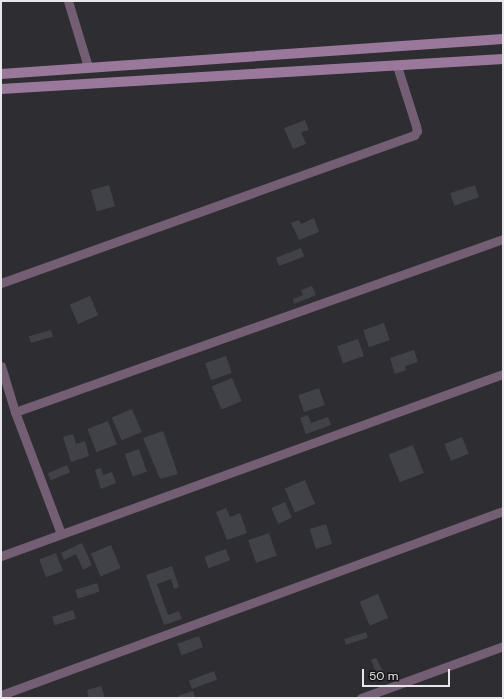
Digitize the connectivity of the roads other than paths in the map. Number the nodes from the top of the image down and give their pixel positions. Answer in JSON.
{"nodes":[{"id":1,"x":68,"y":1,"type":"edge"},
{"id":2,"x":503,"y":39,"type":"edge"},
{"id":3,"x":503,"y":59,"type":"edge"},
{"id":4,"x":397,"y":66,"type":"junction"},
{"id":5,"x":88,"y":68,"type":"junction"},
{"id":6,"x":1,"y":74,"type":"edge"},
{"id":7,"x":1,"y":89,"type":"edge"},
{"id":8,"x":503,"y":239,"type":"edge"},
{"id":9,"x":1,"y":283,"type":"edge"},
{"id":10,"x":1,"y":366,"type":"edge"},
{"id":11,"x":503,"y":374,"type":"edge"},
{"id":12,"x":15,"y":412,"type":"junction"},
{"id":13,"x":503,"y":510,"type":"edge"},
{"id":14,"x":61,"y":534,"type":"junction"},
{"id":15,"x":1,"y":556,"type":"edge"},
{"id":16,"x":503,"y":646,"type":"edge"},
{"id":17,"x":1,"y":695,"type":"edge"},
{"id":18,"x":361,"y":698,"type":"edge"}],
"edges":[{"from":1,"to":5,"type":"street"},
{"from":2,"to":5,"type":"main road"},
{"from":3,"to":4,"type":"main road"},
{"from":4,"to":7,"type":"main road"},
{"from":4,"to":9,"type":"street"},
{"from":5,"to":6,"type":"main road"},
{"from":8,"to":12,"type":"street"},
{"from":10,"to":12,"type":"street"},
{"from":11,"to":14,"type":"street"},
{"from":12,"to":14,"type":"street"},
{"from":13,"to":17,"type":"street"},
{"from":14,"to":15,"type":"street"},
{"from":16,"to":18,"type":"street"}]}
